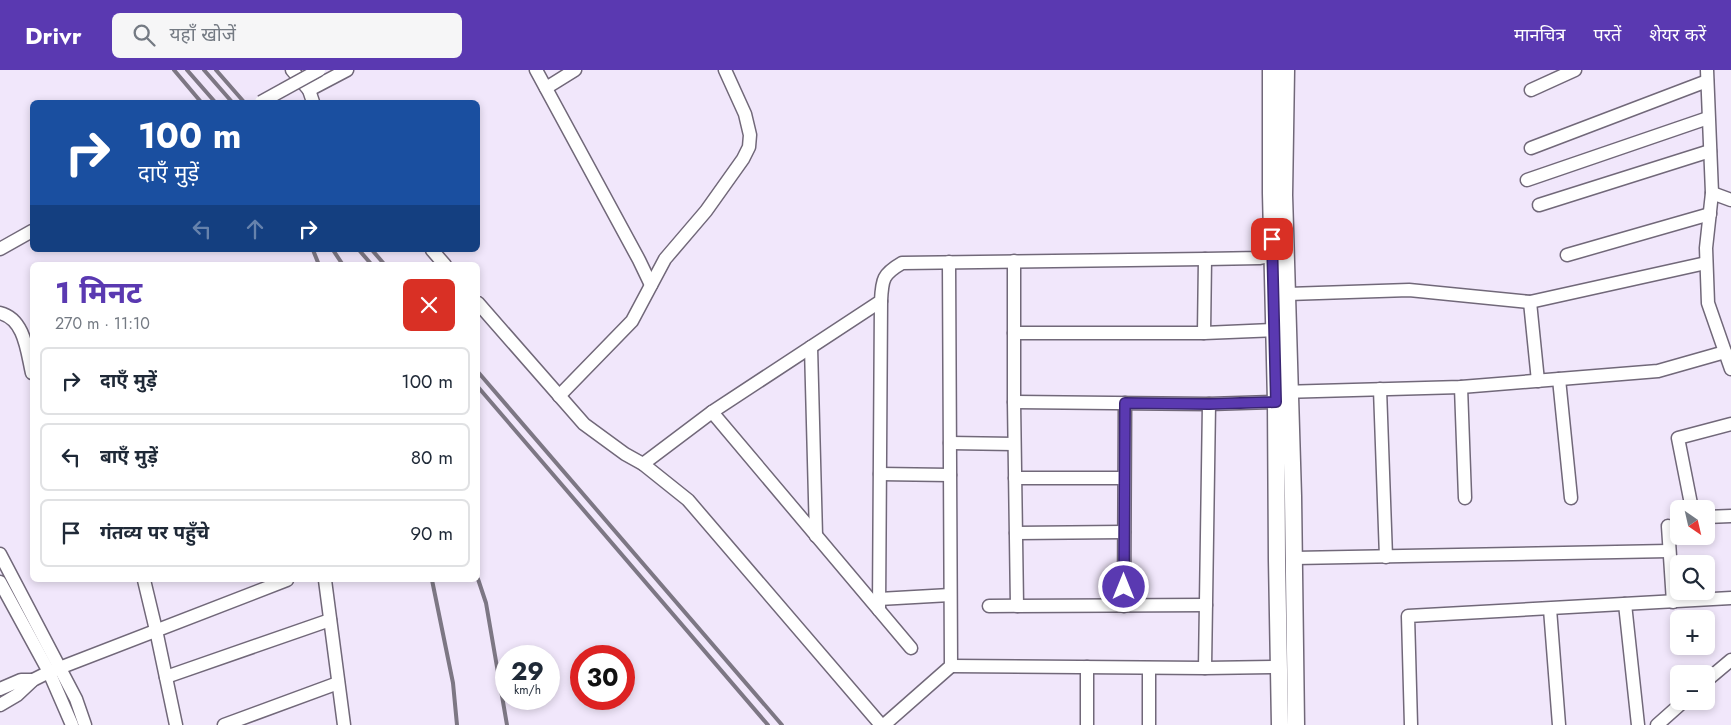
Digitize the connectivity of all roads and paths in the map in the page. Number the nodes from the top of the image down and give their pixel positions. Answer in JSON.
{"nodes":[{"id":1,"x":292,"y":70,"type":"edge"},
{"id":2,"x":319,"y":70,"type":"edge"},
{"id":3,"x":347,"y":70,"type":"edge"},
{"id":4,"x":536,"y":70,"type":"edge"},
{"id":5,"x":576,"y":70,"type":"edge"},
{"id":6,"x":725,"y":70,"type":"edge"},
{"id":7,"x":1271,"y":70,"type":"edge"},
{"id":8,"x":1286,"y":70,"type":"edge"},
{"id":9,"x":1575,"y":70,"type":"edge"},
{"id":10,"x":1707,"y":75,"type":"edge"},
{"id":11,"x":546,"y":88,"type":"junction"},
{"id":12,"x":309,"y":90,"type":"junction"},
{"id":13,"x":1531,"y":90,"type":"dead end"},
{"id":14,"x":265,"y":100,"type":"edge"},
{"id":15,"x":312,"y":100,"type":"edge"},
{"id":16,"x":1708,"y":118,"type":"junction"},
{"id":17,"x":1531,"y":148,"type":"dead end"},
{"id":18,"x":1710,"y":151,"type":"junction"},
{"id":19,"x":1526,"y":180,"type":"dead end"},
{"id":20,"x":1712,"y":193,"type":"junction"},
{"id":21,"x":1731,"y":200,"type":"edge"},
{"id":22,"x":1539,"y":205,"type":"dead end"},
{"id":23,"x":1710,"y":214,"type":"junction"},
{"id":24,"x":30,"y":232,"type":"edge"},
{"id":25,"x":0,"y":249,"type":"edge"},
{"id":26,"x":434,"y":252,"type":"edge"},
{"id":27,"x":1273,"y":255,"type":"junction"},
{"id":28,"x":1568,"y":256,"type":"dead end"},
{"id":29,"x":1205,"y":259,"type":"junction"},
{"id":30,"x":1014,"y":261,"type":"junction"},
{"id":31,"x":442,"y":262,"type":"edge"},
{"id":32,"x":949,"y":262,"type":"junction"},
{"id":33,"x":1706,"y":263,"type":"junction"},
{"id":34,"x":651,"y":284,"type":"junction"},
{"id":35,"x":1288,"y":294,"type":"junction"},
{"id":36,"x":881,"y":301,"type":"junction"},
{"id":37,"x":1530,"y":302,"type":"junction"},
{"id":38,"x":480,"y":305,"type":"edge"},
{"id":39,"x":0,"y":313,"type":"edge"},
{"id":40,"x":1275,"y":330,"type":"junction"},
{"id":41,"x":1014,"y":333,"type":"junction"},
{"id":42,"x":1204,"y":333,"type":"junction"},
{"id":43,"x":1726,"y":346,"type":"edge"},
{"id":44,"x":811,"y":347,"type":"junction"},
{"id":45,"x":30,"y":365,"type":"edge"},
{"id":46,"x":1731,"y":368,"type":"edge"},
{"id":47,"x":1559,"y":379,"type":"junction"},
{"id":48,"x":1538,"y":381,"type":"junction"},
{"id":49,"x":1461,"y":387,"type":"junction"},
{"id":50,"x":1380,"y":390,"type":"junction"},
{"id":51,"x":1281,"y":395,"type":"junction"},
{"id":52,"x":559,"y":396,"type":"junction"},
{"id":53,"x":1014,"y":402,"type":"junction"},
{"id":54,"x":1125,"y":403,"type":"junction"},
{"id":55,"x":1209,"y":404,"type":"junction"},
{"id":56,"x":712,"y":412,"type":"junction"},
{"id":57,"x":1731,"y":424,"type":"edge"},
{"id":58,"x":950,"y":443,"type":"junction"},
{"id":59,"x":1014,"y":444,"type":"junction"},
{"id":60,"x":643,"y":464,"type":"junction"},
{"id":61,"x":880,"y":474,"type":"junction"},
{"id":62,"x":950,"y":475,"type":"junction"},
{"id":63,"x":1015,"y":478,"type":"junction"},
{"id":64,"x":1124,"y":478,"type":"junction"},
{"id":65,"x":1465,"y":498,"type":"dead end"},
{"id":66,"x":1571,"y":498,"type":"dead end"},
{"id":67,"x":1690,"y":500,"type":"edge"},
{"id":68,"x":1715,"y":516,"type":"edge"},
{"id":69,"x":1731,"y":516,"type":"edge"},
{"id":70,"x":1668,"y":526,"type":"dead end"},
{"id":71,"x":1124,"y":532,"type":"junction"},
{"id":72,"x":1016,"y":533,"type":"junction"},
{"id":73,"x":816,"y":536,"type":"junction"},
{"id":74,"x":1670,"y":551,"type":"junction"},
{"id":75,"x":0,"y":554,"type":"edge"},
{"id":76,"x":1386,"y":557,"type":"junction"},
{"id":77,"x":1294,"y":558,"type":"junction"},
{"id":78,"x":15,"y":582,"type":"junction"},
{"id":79,"x":144,"y":582,"type":"edge"},
{"id":80,"x":276,"y":582,"type":"edge"},
{"id":81,"x":324,"y":582,"type":"edge"},
{"id":82,"x":260,"y":585,"type":"edge"},
{"id":83,"x":1,"y":586,"type":"edge"},
{"id":84,"x":950,"y":595,"type":"junction"},
{"id":85,"x":1731,"y":598,"type":"edge"},
{"id":86,"x":1673,"y":602,"type":"junction"},
{"id":87,"x":1625,"y":604,"type":"junction"},
{"id":88,"x":879,"y":605,"type":"junction"},
{"id":89,"x":989,"y":606,"type":"dead end"},
{"id":90,"x":1017,"y":606,"type":"junction"},
{"id":91,"x":1124,"y":606,"type":"junction"},
{"id":92,"x":1206,"y":606,"type":"junction"},
{"id":93,"x":1550,"y":608,"type":"junction"},
{"id":94,"x":330,"y":620,"type":"junction"},
{"id":95,"x":156,"y":630,"type":"junction"},
{"id":96,"x":911,"y":648,"type":"dead end"},
{"id":97,"x":1731,"y":660,"type":"edge"},
{"id":98,"x":951,"y":666,"type":"junction"},
{"id":99,"x":1087,"y":667,"type":"junction"},
{"id":100,"x":1280,"y":667,"type":"junction"},
{"id":101,"x":1149,"y":668,"type":"junction"},
{"id":102,"x":1205,"y":668,"type":"junction"},
{"id":103,"x":54,"y":670,"type":"junction"},
{"id":104,"x":1715,"y":673,"type":"edge"},
{"id":105,"x":166,"y":677,"type":"junction"},
{"id":106,"x":34,"y":680,"type":"junction"},
{"id":107,"x":338,"y":683,"type":"junction"},
{"id":108,"x":0,"y":688,"type":"edge"},
{"id":109,"x":0,"y":705,"type":"edge"},
{"id":110,"x":1674,"y":710,"type":"edge"},
{"id":111,"x":1298,"y":724,"type":"edge"},
{"id":112,"x":72,"y":725,"type":"edge"},
{"id":113,"x":85,"y":725,"type":"edge"},
{"id":114,"x":176,"y":725,"type":"edge"},
{"id":115,"x":224,"y":725,"type":"edge"},
{"id":116,"x":344,"y":725,"type":"edge"},
{"id":117,"x":882,"y":725,"type":"edge"},
{"id":118,"x":1088,"y":725,"type":"edge"},
{"id":119,"x":1149,"y":725,"type":"edge"},
{"id":120,"x":1280,"y":725,"type":"edge"},
{"id":121,"x":1410,"y":725,"type":"edge"},
{"id":122,"x":1559,"y":725,"type":"edge"},
{"id":123,"x":1638,"y":725,"type":"edge"},
{"id":124,"x":1657,"y":725,"type":"edge"}],
"edges":[{"from":1,"to":12,"type":"street"},
{"from":2,"to":14,"type":"street","bridge":true},
{"from":3,"to":12,"type":"street"},
{"from":4,"to":11,"type":"street"},
{"from":5,"to":11,"type":"street"},
{"from":6,"to":34,"type":"street"},
{"from":7,"to":27,"type":"main road"},
{"from":8,"to":35,"type":"main road"},
{"from":9,"to":13,"type":"street"},
{"from":10,"to":16,"type":"street"},
{"from":10,"to":17,"type":"street"},
{"from":11,"to":34,"type":"street"},
{"from":12,"to":15,"type":"street"},
{"from":16,"to":18,"type":"street"},
{"from":16,"to":19,"type":"street"},
{"from":18,"to":20,"type":"street"},
{"from":18,"to":22,"type":"street"},
{"from":20,"to":21,"type":"street"},
{"from":20,"to":23,"type":"street"},
{"from":23,"to":28,"type":"street"},
{"from":23,"to":33,"type":"street"},
{"from":24,"to":25,"type":"street"},
{"from":26,"to":31,"type":"street"},
{"from":27,"to":29,"type":"street"},
{"from":27,"to":40,"type":"main road"},
{"from":29,"to":30,"type":"street"},
{"from":29,"to":42,"type":"street"},
{"from":30,"to":32,"type":"street"},
{"from":30,"to":41,"type":"street"},
{"from":32,"to":36,"type":"street"},
{"from":32,"to":58,"type":"street"},
{"from":33,"to":37,"type":"street"},
{"from":33,"to":43,"type":"street"},
{"from":34,"to":52,"type":"street"},
{"from":35,"to":37,"type":"street"},
{"from":35,"to":51,"type":"main road"},
{"from":36,"to":44,"type":"street"},
{"from":36,"to":61,"type":"street"},
{"from":37,"to":48,"type":"street"},
{"from":38,"to":52,"type":"street"},
{"from":39,"to":45,"type":"street"},
{"from":40,"to":42,"type":"street"},
{"from":40,"to":51,"type":"main road"},
{"from":41,"to":42,"type":"street"},
{"from":41,"to":53,"type":"street"},
{"from":43,"to":46,"type":"street"},
{"from":43,"to":47,"type":"street"},
{"from":44,"to":56,"type":"street"},
{"from":44,"to":73,"type":"street"},
{"from":47,"to":48,"type":"street"},
{"from":47,"to":66,"type":"street"},
{"from":48,"to":49,"type":"street"},
{"from":49,"to":50,"type":"street"},
{"from":49,"to":65,"type":"street"},
{"from":50,"to":51,"type":"street"},
{"from":50,"to":76,"type":"street"},
{"from":51,"to":55,"type":"street"},
{"from":51,"to":77,"type":"main road"},
{"from":51,"to":100,"type":"main road"},
{"from":52,"to":60,"type":"street"},
{"from":53,"to":54,"type":"street"},
{"from":53,"to":59,"type":"street"},
{"from":54,"to":55,"type":"street"},
{"from":54,"to":64,"type":"street"},
{"from":55,"to":92,"type":"street"},
{"from":56,"to":60,"type":"street"},
{"from":56,"to":73,"type":"street"},
{"from":57,"to":67,"type":"street"},
{"from":58,"to":59,"type":"street"},
{"from":58,"to":62,"type":"street"},
{"from":59,"to":63,"type":"street"},
{"from":60,"to":117,"type":"street"},
{"from":61,"to":62,"type":"street"},
{"from":61,"to":88,"type":"street"},
{"from":62,"to":84,"type":"street"},
{"from":63,"to":64,"type":"street"},
{"from":63,"to":72,"type":"street"},
{"from":64,"to":71,"type":"street"},
{"from":68,"to":69,"type":"street"},
{"from":70,"to":74,"type":"street"},
{"from":71,"to":72,"type":"street"},
{"from":71,"to":91,"type":"street"},
{"from":72,"to":90,"type":"street"},
{"from":73,"to":88,"type":"street"},
{"from":74,"to":76,"type":"street"},
{"from":74,"to":86,"type":"street"},
{"from":75,"to":78,"type":"street"},
{"from":76,"to":77,"type":"street"},
{"from":77,"to":111,"type":"main road"},
{"from":78,"to":83,"type":"street"},
{"from":78,"to":103,"type":"street"},
{"from":79,"to":95,"type":"street"},
{"from":80,"to":82,"type":"street"},
{"from":81,"to":94,"type":"street"},
{"from":82,"to":95,"type":"street"},
{"from":83,"to":103,"type":"street"},
{"from":84,"to":88,"type":"street"},
{"from":84,"to":98,"type":"street"},
{"from":85,"to":86,"type":"street"},
{"from":86,"to":87,"type":"street"},
{"from":87,"to":93,"type":"street"},
{"from":87,"to":123,"type":"street"},
{"from":88,"to":96,"type":"street"},
{"from":89,"to":90,"type":"street"},
{"from":90,"to":91,"type":"street"},
{"from":91,"to":92,"type":"street"},
{"from":92,"to":102,"type":"street"},
{"from":93,"to":121,"type":"street"},
{"from":93,"to":122,"type":"street"},
{"from":94,"to":105,"type":"street"},
{"from":94,"to":107,"type":"street"},
{"from":95,"to":103,"type":"street"},
{"from":95,"to":105,"type":"street"},
{"from":97,"to":104,"type":"street"},
{"from":98,"to":99,"type":"street"},
{"from":98,"to":117,"type":"street"},
{"from":99,"to":101,"type":"street"},
{"from":99,"to":118,"type":"street"},
{"from":100,"to":102,"type":"street"},
{"from":100,"to":120,"type":"main road"},
{"from":101,"to":102,"type":"street"},
{"from":101,"to":119,"type":"street"},
{"from":103,"to":106,"type":"street"},
{"from":103,"to":112,"type":"street"},
{"from":103,"to":113,"type":"street"},
{"from":105,"to":114,"type":"street"},
{"from":106,"to":108,"type":"street"},
{"from":106,"to":109,"type":"street"},
{"from":107,"to":115,"type":"street"},
{"from":107,"to":116,"type":"street"},
{"from":110,"to":124,"type":"street"}]}
